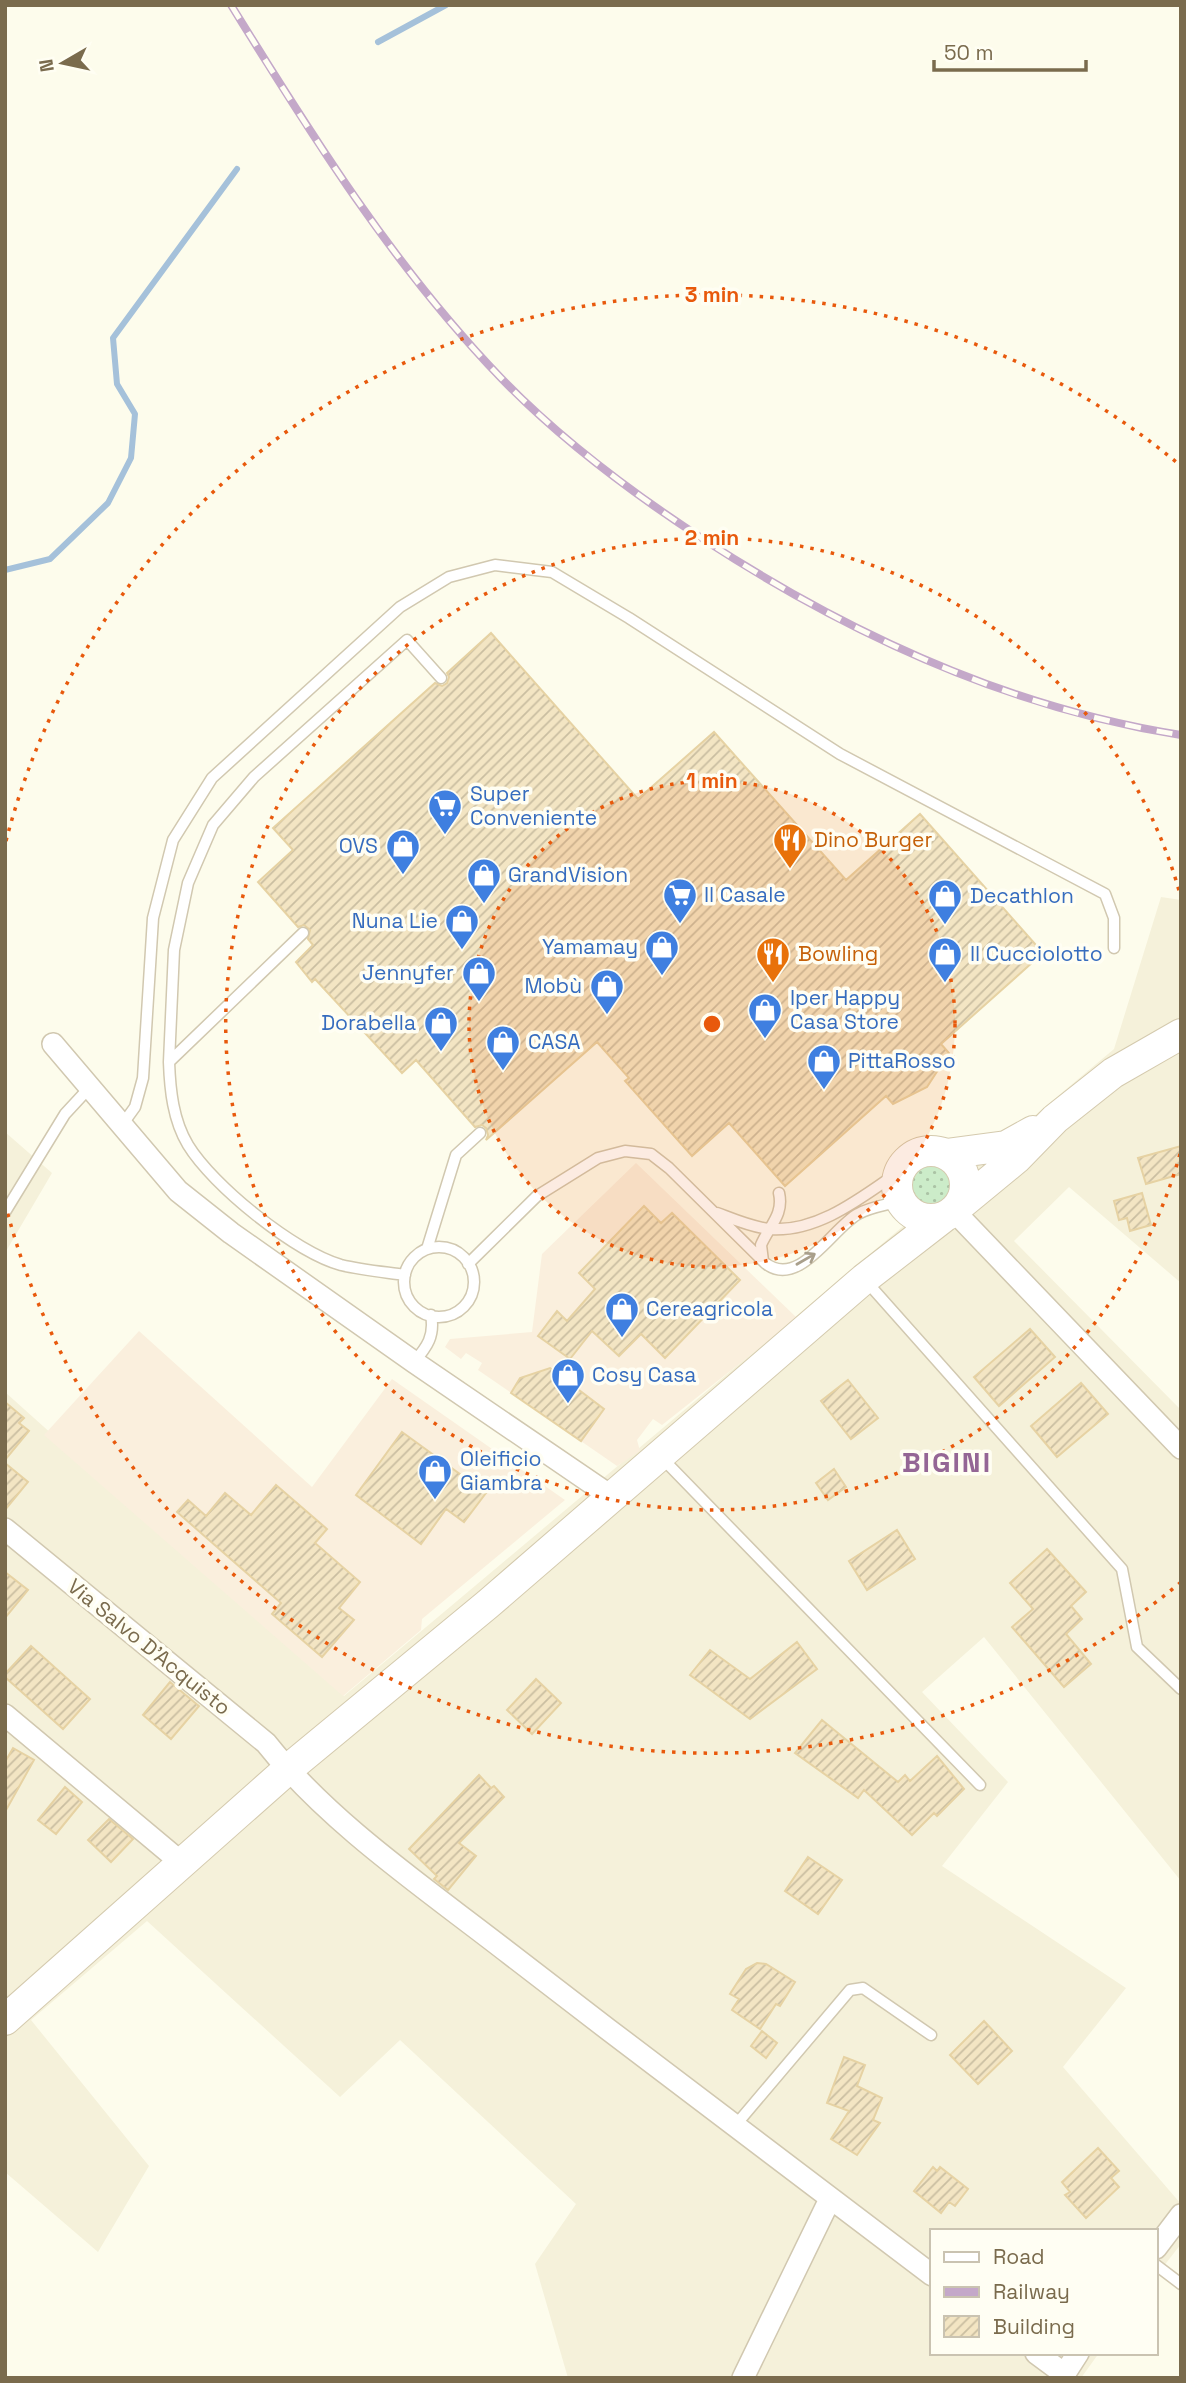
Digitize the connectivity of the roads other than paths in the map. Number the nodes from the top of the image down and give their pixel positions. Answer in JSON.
{"nodes":[{"id":1,"x":441,"y":678,"type":"dead end"},
{"id":2,"x":303,"y":933,"type":"dead end"},
{"id":3,"x":1114,"y":948,"type":"dead end"},
{"id":4,"x":1181,"y":1034,"type":"edge"},
{"id":5,"x":53,"y":1044,"type":"dead end"},
{"id":6,"x":169,"y":1062,"type":"junction"},
{"id":7,"x":90,"y":1087,"type":"junction"},
{"id":8,"x":1055,"y":1119,"type":"junction"},
{"id":9,"x":122,"y":1125,"type":"junction"},
{"id":10,"x":480,"y":1133,"type":"dead end"},
{"id":11,"x":946,"y":1154,"type":"junction"},
{"id":12,"x":900,"y":1171,"type":"junction"},
{"id":13,"x":779,"y":1193,"type":"dead end"},
{"id":14,"x":901,"y":1203,"type":"junction"},
{"id":15,"x":5,"y":1212,"type":"edge"},
{"id":16,"x":952,"y":1212,"type":"junction"},
{"id":17,"x":715,"y":1213,"type":"junction"},
{"id":18,"x":770,"y":1229,"type":"junction"},
{"id":19,"x":427,"y":1249,"type":"junction"},
{"id":20,"x":765,"y":1263,"type":"junction"},
{"id":21,"x":468,"y":1264,"type":"junction"},
{"id":22,"x":405,"y":1275,"type":"junction"},
{"id":23,"x":864,"y":1279,"type":"junction"},
{"id":24,"x":431,"y":1315,"type":"junction"},
{"id":25,"x":414,"y":1362,"type":"junction"},
{"id":26,"x":1181,"y":1448,"type":"edge"},
{"id":27,"x":660,"y":1456,"type":"junction"},
{"id":28,"x":612,"y":1497,"type":"junction"},
{"id":29,"x":5,"y":1529,"type":"edge"},
{"id":30,"x":1181,"y":1689,"type":"edge"},
{"id":31,"x":5,"y":1715,"type":"edge"},
{"id":32,"x":287,"y":1770,"type":"junction"},
{"id":33,"x":979,"y":1785,"type":"dead end"},
{"id":34,"x":183,"y":1864,"type":"junction"},
{"id":35,"x":5,"y":2020,"type":"edge"},
{"id":36,"x":932,"y":2035,"type":"dead end"},
{"id":37,"x":734,"y":2127,"type":"junction"},
{"id":38,"x":830,"y":2199,"type":"junction"},
{"id":39,"x":1181,"y":2215,"type":"edge"},
{"id":40,"x":1158,"y":2245,"type":"edge"},
{"id":41,"x":1158,"y":2267,"type":"edge"},
{"id":42,"x":930,"y":2274,"type":"edge"},
{"id":43,"x":1181,"y":2284,"type":"edge"},
{"id":44,"x":1039,"y":2355,"type":"edge"},
{"id":45,"x":1077,"y":2355,"type":"edge"},
{"id":46,"x":1063,"y":2375,"type":"edge"},
{"id":47,"x":743,"y":2378,"type":"edge"}],
"edges":[{"from":1,"to":6,"type":"lane"},
{"from":2,"to":6,"type":"lane"},
{"from":3,"to":9,"type":"lane"},
{"from":4,"to":8,"type":"main road"},
{"from":5,"to":7,"type":"street"},
{"from":6,"to":22,"type":"lane"},
{"from":7,"to":9,"type":"street"},
{"from":7,"to":15,"type":"lane"},
{"from":8,"to":11,"type":"main road"},
{"from":8,"to":16,"type":"main road"},
{"from":9,"to":25,"type":"street"},
{"from":10,"to":19,"type":"lane"},
{"from":11,"to":12,"type":"main road"},
{"from":11,"to":16,"type":"main road"},
{"from":12,"to":14,"type":"main road"},
{"from":12,"to":18,"type":"lane"},
{"from":13,"to":18,"type":"lane"},
{"from":14,"to":16,"type":"main road"},
{"from":20,"to":14,"type":"lane","one_way":true},
{"from":14,"to":23,"type":"main road"},
{"from":16,"to":23,"type":"main road"},
{"from":16,"to":26,"type":"street"},
{"from":17,"to":18,"type":"lane"},
{"from":17,"to":20,"type":"lane"},
{"from":17,"to":21,"type":"lane"},
{"from":18,"to":20,"type":"lane"},
{"from":19,"to":21,"type":"lane"},
{"from":19,"to":22,"type":"lane"},
{"from":21,"to":24,"type":"lane"},
{"from":22,"to":24,"type":"lane"},
{"from":23,"to":27,"type":"main road"},
{"from":23,"to":30,"type":"lane"},
{"from":24,"to":25,"type":"lane"},
{"from":25,"to":28,"type":"street"},
{"from":27,"to":28,"type":"main road"},
{"from":27,"to":33,"type":"lane"},
{"from":28,"to":32,"type":"main road"},
{"from":29,"to":32,"type":"street","name":"Via Salvo D'Acquisto"},
{"from":31,"to":34,"type":"street"},
{"from":32,"to":34,"type":"main road"},
{"from":32,"to":37,"type":"street","name":"Via Salvo D'Acquisto"},
{"from":34,"to":35,"type":"main road"},
{"from":36,"to":37,"type":"lane"},
{"from":37,"to":38,"type":"street","name":"Via Salvo D'Acquisto"},
{"from":38,"to":42,"type":"street","name":"Via Salvo D'Acquisto"},
{"from":38,"to":47,"type":"street"},
{"from":39,"to":40,"type":"street"},
{"from":41,"to":43,"type":"lane"},
{"from":44,"to":46,"type":"street"},
{"from":45,"to":46,"type":"street"}]}
